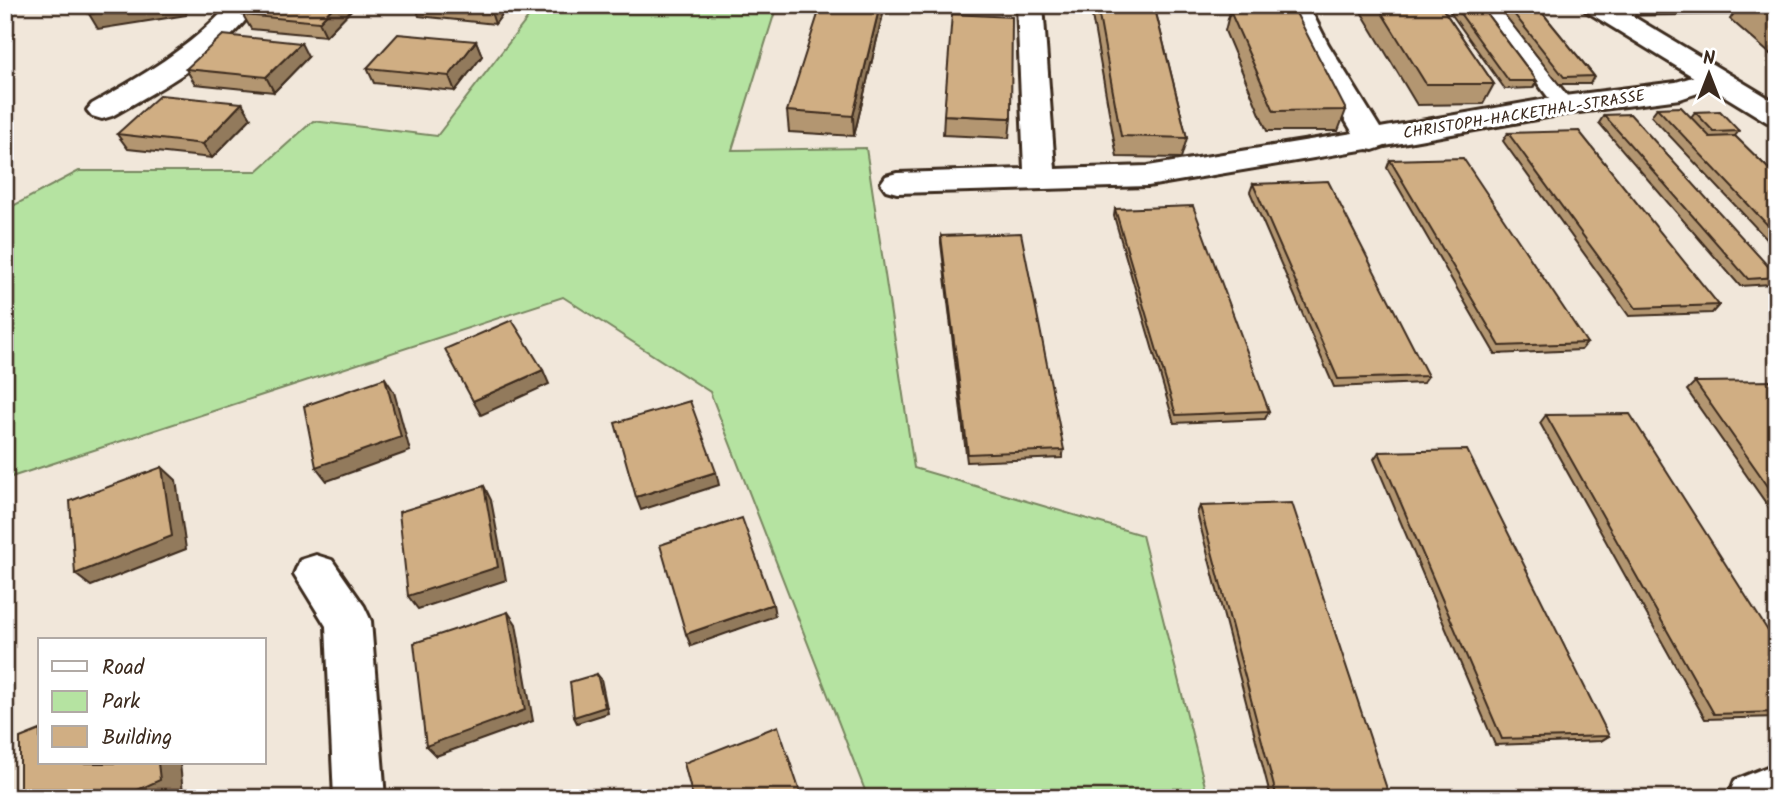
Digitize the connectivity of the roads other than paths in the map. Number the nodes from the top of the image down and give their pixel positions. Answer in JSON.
{"nodes":[{"id":1,"x":244,"y":5,"type":"edge"},
{"id":2,"x":1030,"y":5,"type":"edge"},
{"id":3,"x":1295,"y":5,"type":"edge"},
{"id":4,"x":1487,"y":5,"type":"edge"},
{"id":5,"x":1598,"y":7,"type":"edge"},
{"id":6,"x":1777,"y":7,"type":"edge"},
{"id":7,"x":1715,"y":78,"type":"junction"},
{"id":8,"x":1564,"y":105,"type":"junction"},
{"id":9,"x":102,"y":110,"type":"dead end"},
{"id":10,"x":1777,"y":116,"type":"edge"},
{"id":11,"x":1373,"y":141,"type":"junction"},
{"id":12,"x":1040,"y":177,"type":"junction"},
{"id":13,"x":897,"y":183,"type":"dead end"},
{"id":14,"x":316,"y":574,"type":"dead end"},
{"id":15,"x":1777,"y":788,"type":"edge"},
{"id":16,"x":360,"y":798,"type":"edge"},
{"id":17,"x":1753,"y":798,"type":"edge"}],
"edges":[{"from":1,"to":9,"type":"street"},
{"from":2,"to":12,"type":"street"},
{"from":3,"to":11,"type":"street"},
{"from":4,"to":8,"type":"lane"},
{"from":5,"to":6,"type":"lane"},
{"from":5,"to":7,"type":"street"},
{"from":7,"to":8,"type":"street","name":"CHRISTOPH-HACKETHAL-STRASSE"},
{"from":7,"to":10,"type":"street"},
{"from":8,"to":11,"type":"street","name":"CHRISTOPH-HACKETHAL-STRASSE"},
{"from":11,"to":12,"type":"street","name":"CHRISTOPH-HACKETHAL-STRASSE"},
{"from":12,"to":13,"type":"street","name":"CHRISTOPH-HACKETHAL-STRASSE"},
{"from":14,"to":16,"type":"street"},
{"from":15,"to":17,"type":"street"}]}
